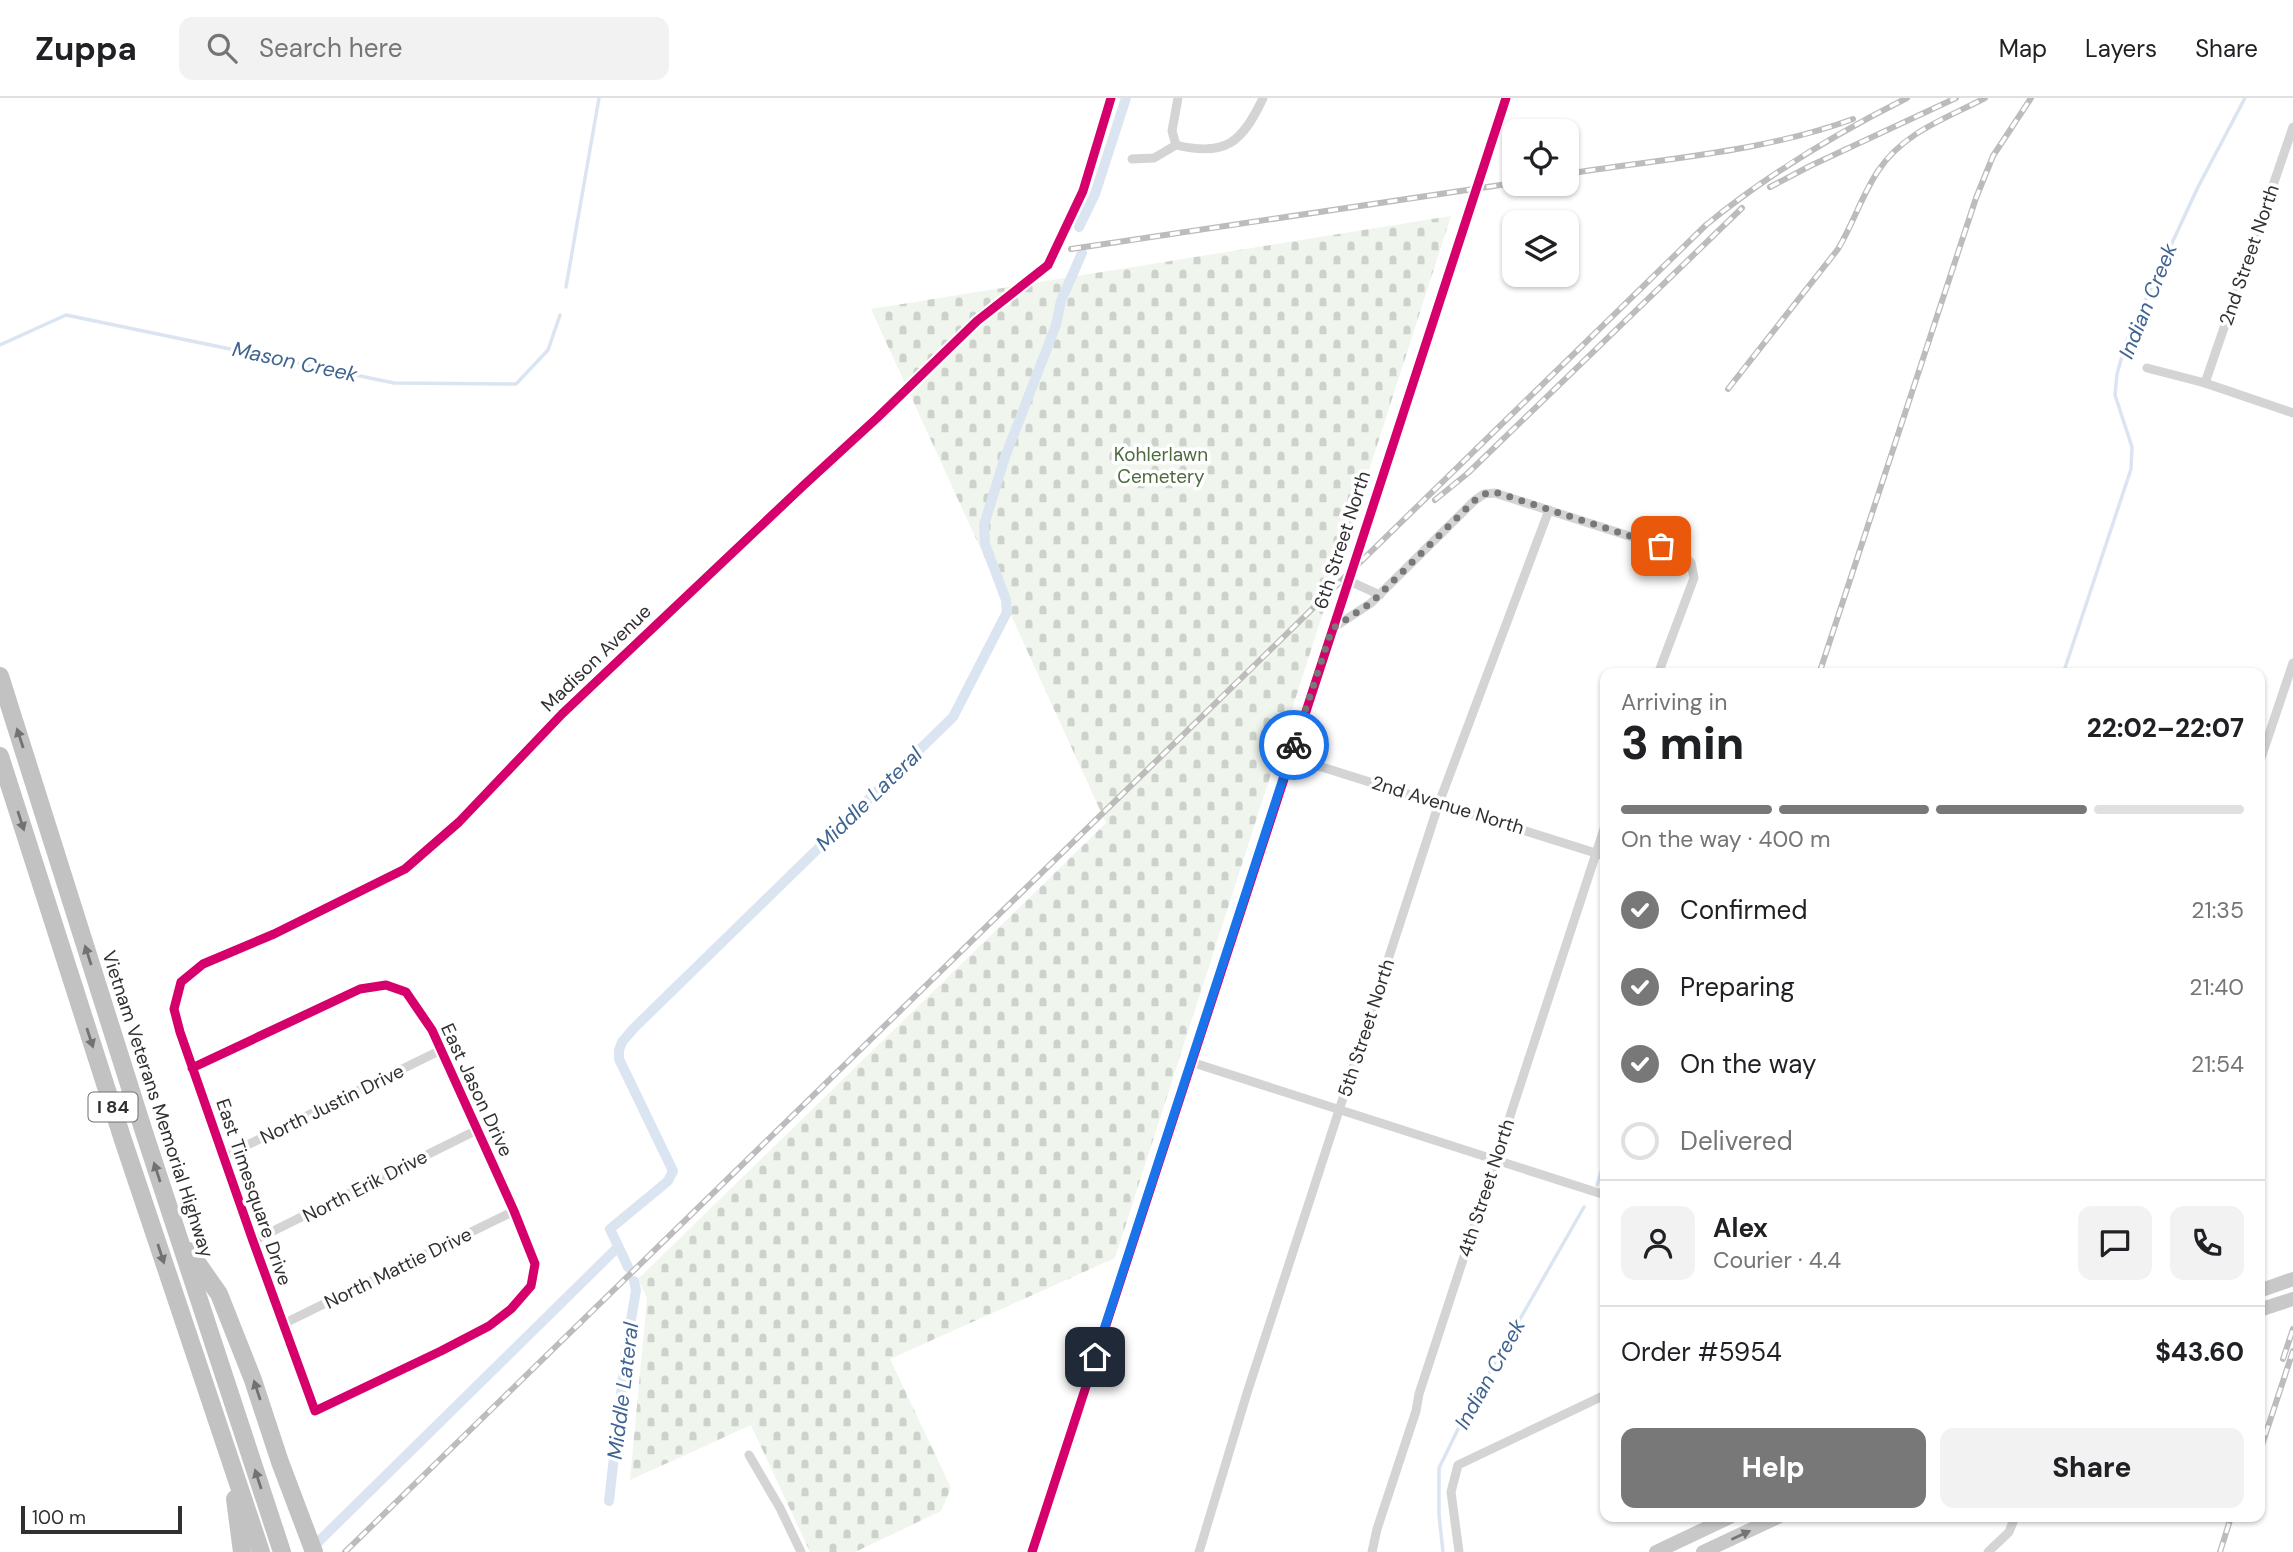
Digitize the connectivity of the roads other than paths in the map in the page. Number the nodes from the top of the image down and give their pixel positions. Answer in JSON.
{"nodes":[{"id":1,"x":1111,"y":98,"type":"edge"},
{"id":2,"x":1178,"y":98,"type":"edge"},
{"id":3,"x":1262,"y":98,"type":"edge"},
{"id":4,"x":1506,"y":98,"type":"edge"},
{"id":5,"x":2293,"y":127,"type":"edge"},
{"id":6,"x":1176,"y":145,"type":"junction"},
{"id":7,"x":1132,"y":159,"type":"dead end"},
{"id":8,"x":2147,"y":368,"type":"dead end"},
{"id":9,"x":2205,"y":383,"type":"junction"},
{"id":10,"x":2293,"y":413,"type":"edge"},
{"id":11,"x":1549,"y":510,"type":"junction"},
{"id":12,"x":1348,"y":580,"type":"junction"},
{"id":13,"x":1380,"y":595,"type":"junction"},
{"id":14,"x":1332,"y":629,"type":"junction"},
{"id":15,"x":2293,"y":663,"type":"edge"},
{"id":16,"x":1660,"y":668,"type":"edge"},
{"id":17,"x":0,"y":676,"type":"edge"},
{"id":18,"x":2265,"y":738,"type":"edge"},
{"id":19,"x":0,"y":756,"type":"edge"},
{"id":20,"x":1290,"y":757,"type":"junction"},
{"id":21,"x":1439,"y":803,"type":"junction"},
{"id":22,"x":1600,"y":855,"type":"edge"},
{"id":23,"x":181,"y":982,"type":"joint"},
{"id":24,"x":441,"y":1050,"type":"junction"},
{"id":25,"x":1191,"y":1062,"type":"junction"},
{"id":26,"x":192,"y":1068,"type":"junction"},
{"id":27,"x":1339,"y":1109,"type":"junction"},
{"id":28,"x":477,"y":1130,"type":"junction"},
{"id":29,"x":223,"y":1157,"type":"junction"},
{"id":30,"x":1495,"y":1160,"type":"junction"},
{"id":31,"x":1600,"y":1193,"type":"edge"},
{"id":32,"x":514,"y":1211,"type":"junction"},
{"id":33,"x":178,"y":1237,"type":"junction"},
{"id":34,"x":253,"y":1241,"type":"junction"},
{"id":35,"x":2293,"y":1279,"type":"edge"},
{"id":36,"x":2265,"y":1289,"type":"edge"},
{"id":37,"x":2293,"y":1299,"type":"edge"},
{"id":38,"x":2265,"y":1308,"type":"edge"},
{"id":39,"x":283,"y":1324,"type":"junction"},
{"id":40,"x":1600,"y":1397,"type":"edge"},
{"id":41,"x":316,"y":1411,"type":"joint"},
{"id":42,"x":749,"y":1455,"type":"dead end"},
{"id":43,"x":229,"y":1457,"type":"junction"},
{"id":44,"x":1719,"y":1522,"type":"edge"},
{"id":45,"x":1767,"y":1522,"type":"edge"},
{"id":46,"x":2013,"y":1522,"type":"edge"},
{"id":47,"x":281,"y":1548,"type":"edge"},
{"id":48,"x":242,"y":1552,"type":"edge"},
{"id":49,"x":261,"y":1552,"type":"edge"},
{"id":50,"x":314,"y":1552,"type":"edge"},
{"id":51,"x":801,"y":1552,"type":"edge"},
{"id":52,"x":1032,"y":1552,"type":"edge"},
{"id":53,"x":1199,"y":1552,"type":"edge"},
{"id":54,"x":1372,"y":1552,"type":"edge"},
{"id":55,"x":1459,"y":1552,"type":"edge"},
{"id":56,"x":1656,"y":1552,"type":"edge"},
{"id":57,"x":1703,"y":1552,"type":"edge"},
{"id":58,"x":1988,"y":1552,"type":"edge"}],
"edges":[{"from":1,"to":23,"type":"street","name":"Madison Avenue"},
{"from":2,"to":6,"type":"street"},
{"from":3,"to":6,"type":"street"},
{"from":4,"to":12,"type":"street","name":"6th Street North"},
{"from":5,"to":9,"type":"street","name":"2nd Street North"},
{"from":6,"to":7,"type":"street"},
{"from":8,"to":9,"type":"street"},
{"from":9,"to":10,"type":"street"},
{"from":11,"to":13,"type":"street"},
{"from":11,"to":16,"type":"street"},
{"from":11,"to":21,"type":"street","name":"5th Street North"},
{"from":12,"to":13,"type":"street"},
{"from":12,"to":14,"type":"street","name":"6th Street North"},
{"from":13,"to":14,"type":"street"},
{"from":14,"to":20,"type":"street","name":"6th Street North"},
{"from":15,"to":18,"type":"street"},
{"from":33,"to":17,"type":"highway","name":"Vietnam Veterans Memorial Highway","number":"I 84","one_way":true},
{"from":19,"to":43,"type":"highway","number":"I 84","one_way":true},
{"from":20,"to":21,"type":"street","name":"2nd Avenue North"},
{"from":20,"to":25,"type":"street","name":"6th Street North"},
{"from":21,"to":22,"type":"street","name":"2nd Avenue North"},
{"from":21,"to":27,"type":"street","name":"5th Street North"},
{"from":22,"to":30,"type":"street","name":"4th Street North"},
{"from":23,"to":26,"type":"street","name":"East Timesquare Drive"},
{"from":24,"to":26,"type":"street","name":"East Jason Drive"},
{"from":24,"to":28,"type":"street","name":"East Jason Drive"},
{"from":24,"to":29,"type":"street","name":"North Justin Drive"},
{"from":25,"to":27,"type":"street"},
{"from":25,"to":52,"type":"street","name":"6th Street North"},
{"from":26,"to":29,"type":"street","name":"East Timesquare Drive"},
{"from":27,"to":30,"type":"street"},
{"from":27,"to":53,"type":"street","name":"5th Street North"},
{"from":28,"to":32,"type":"street","name":"East Jason Drive"},
{"from":28,"to":34,"type":"street","name":"North Erik Drive"},
{"from":29,"to":34,"type":"street","name":"East Timesquare Drive"},
{"from":30,"to":31,"type":"street"},
{"from":30,"to":54,"type":"street","name":"4th Street North"},
{"from":32,"to":39,"type":"street","name":"North Mattie Drive"},
{"from":32,"to":41,"type":"street","name":"East Jason Drive"},
{"from":47,"to":33,"type":"highway","name":"Vietnam Veterans Memorial Highway","number":"I 84","one_way":true},
{"from":50,"to":33,"type":"highway","one_way":true},
{"from":34,"to":39,"type":"street","name":"East Timesquare Drive"},
{"from":35,"to":36,"type":"main road"},
{"from":37,"to":38,"type":"main road"},
{"from":39,"to":41,"type":"street","name":"East Timesquare Drive"},
{"from":40,"to":55,"type":"street"},
{"from":42,"to":51,"type":"street"},
{"from":43,"to":48,"type":"highway"},
{"from":43,"to":49,"type":"highway","number":"I 84"},
{"from":44,"to":56,"type":"main road"},
{"from":57,"to":45,"type":"main road","one_way":true},
{"from":46,"to":58,"type":"street"}]}
